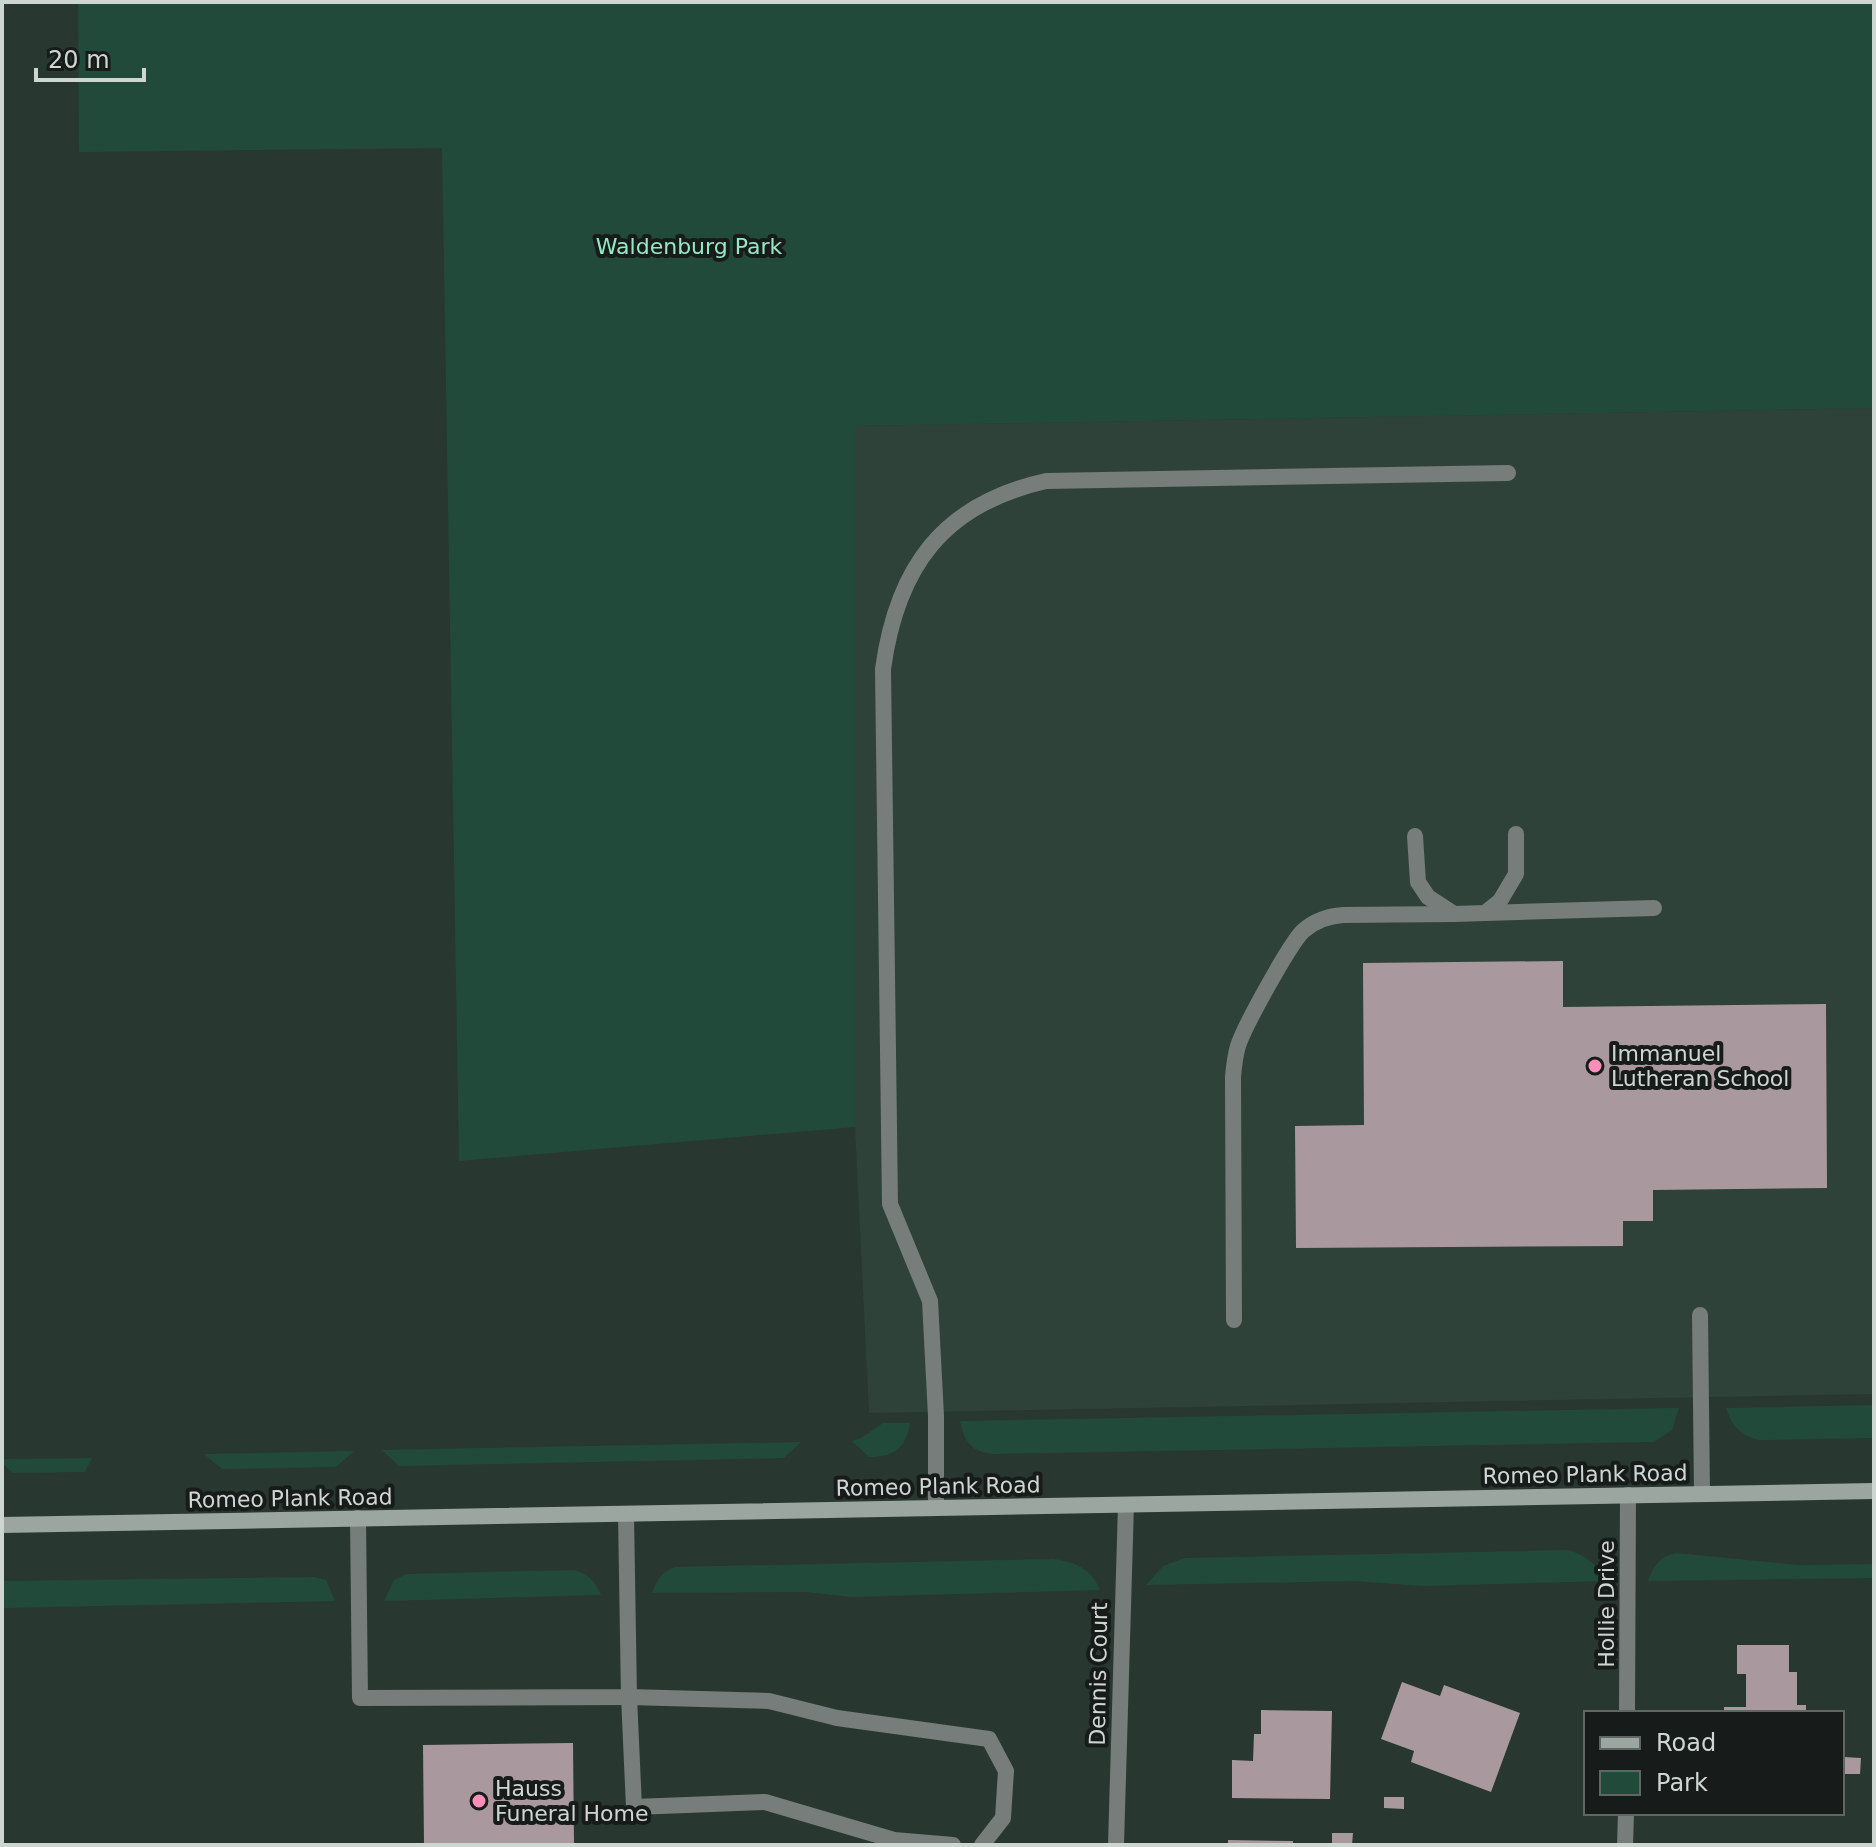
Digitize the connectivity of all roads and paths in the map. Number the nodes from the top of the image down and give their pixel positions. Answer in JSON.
{"nodes":[{"id":1,"x":1508,"y":473,"type":"dead end"},
{"id":2,"x":1516,"y":834,"type":"dead end"},
{"id":3,"x":1415,"y":836,"type":"dead end"},
{"id":4,"x":1654,"y":908,"type":"dead end"},
{"id":5,"x":1485,"y":913,"type":"junction"},
{"id":6,"x":1454,"y":914,"type":"junction"},
{"id":7,"x":1700,"y":1315,"type":"dead end"},
{"id":8,"x":1234,"y":1320,"type":"dead end"},
{"id":9,"x":1874,"y":1491,"type":"edge"},
{"id":10,"x":1702,"y":1494,"type":"junction"},
{"id":11,"x":1628,"y":1495,"type":"junction"},
{"id":12,"x":1126,"y":1505,"type":"junction"},
{"id":13,"x":936,"y":1507,"type":"junction"},
{"id":14,"x":626,"y":1515,"type":"junction"},
{"id":15,"x":358,"y":1518,"type":"junction"},
{"id":16,"x":2,"y":1525,"type":"edge"},
{"id":17,"x":629,"y":1697,"type":"junction"},
{"id":18,"x":1627,"y":1711,"type":"edge"},
{"id":19,"x":1626,"y":1815,"type":"edge"},
{"id":20,"x":953,"y":1845,"type":"edge"},
{"id":21,"x":982,"y":1845,"type":"edge"},
{"id":22,"x":1116,"y":1845,"type":"edge"},
{"id":23,"x":1625,"y":1845,"type":"edge"}],
"edges":[{"from":1,"to":13,"type":"street"},
{"from":2,"to":5,"type":"street"},
{"from":3,"to":6,"type":"street"},
{"from":4,"to":5,"type":"street"},
{"from":5,"to":6,"type":"street"},
{"from":6,"to":8,"type":"street"},
{"from":7,"to":10,"type":"street"},
{"from":9,"to":10,"type":"main road","name":"Romeo Plank Road"},
{"from":10,"to":11,"type":"main road","name":"Romeo Plank Road"},
{"from":11,"to":12,"type":"main road","name":"Romeo Plank Road"},
{"from":11,"to":18,"type":"street","name":"Hollie Drive"},
{"from":12,"to":13,"type":"main road","name":"Romeo Plank Road"},
{"from":12,"to":22,"type":"street","name":"Dennis Court"},
{"from":13,"to":14,"type":"main road","name":"Romeo Plank Road"},
{"from":14,"to":15,"type":"main road","name":"Romeo Plank Road"},
{"from":14,"to":17,"type":"street"},
{"from":15,"to":16,"type":"main road","name":"Romeo Plank Road"},
{"from":15,"to":17,"type":"street"},
{"from":17,"to":20,"type":"street"},
{"from":17,"to":21,"type":"street"},
{"from":19,"to":23,"type":"street"}]}
